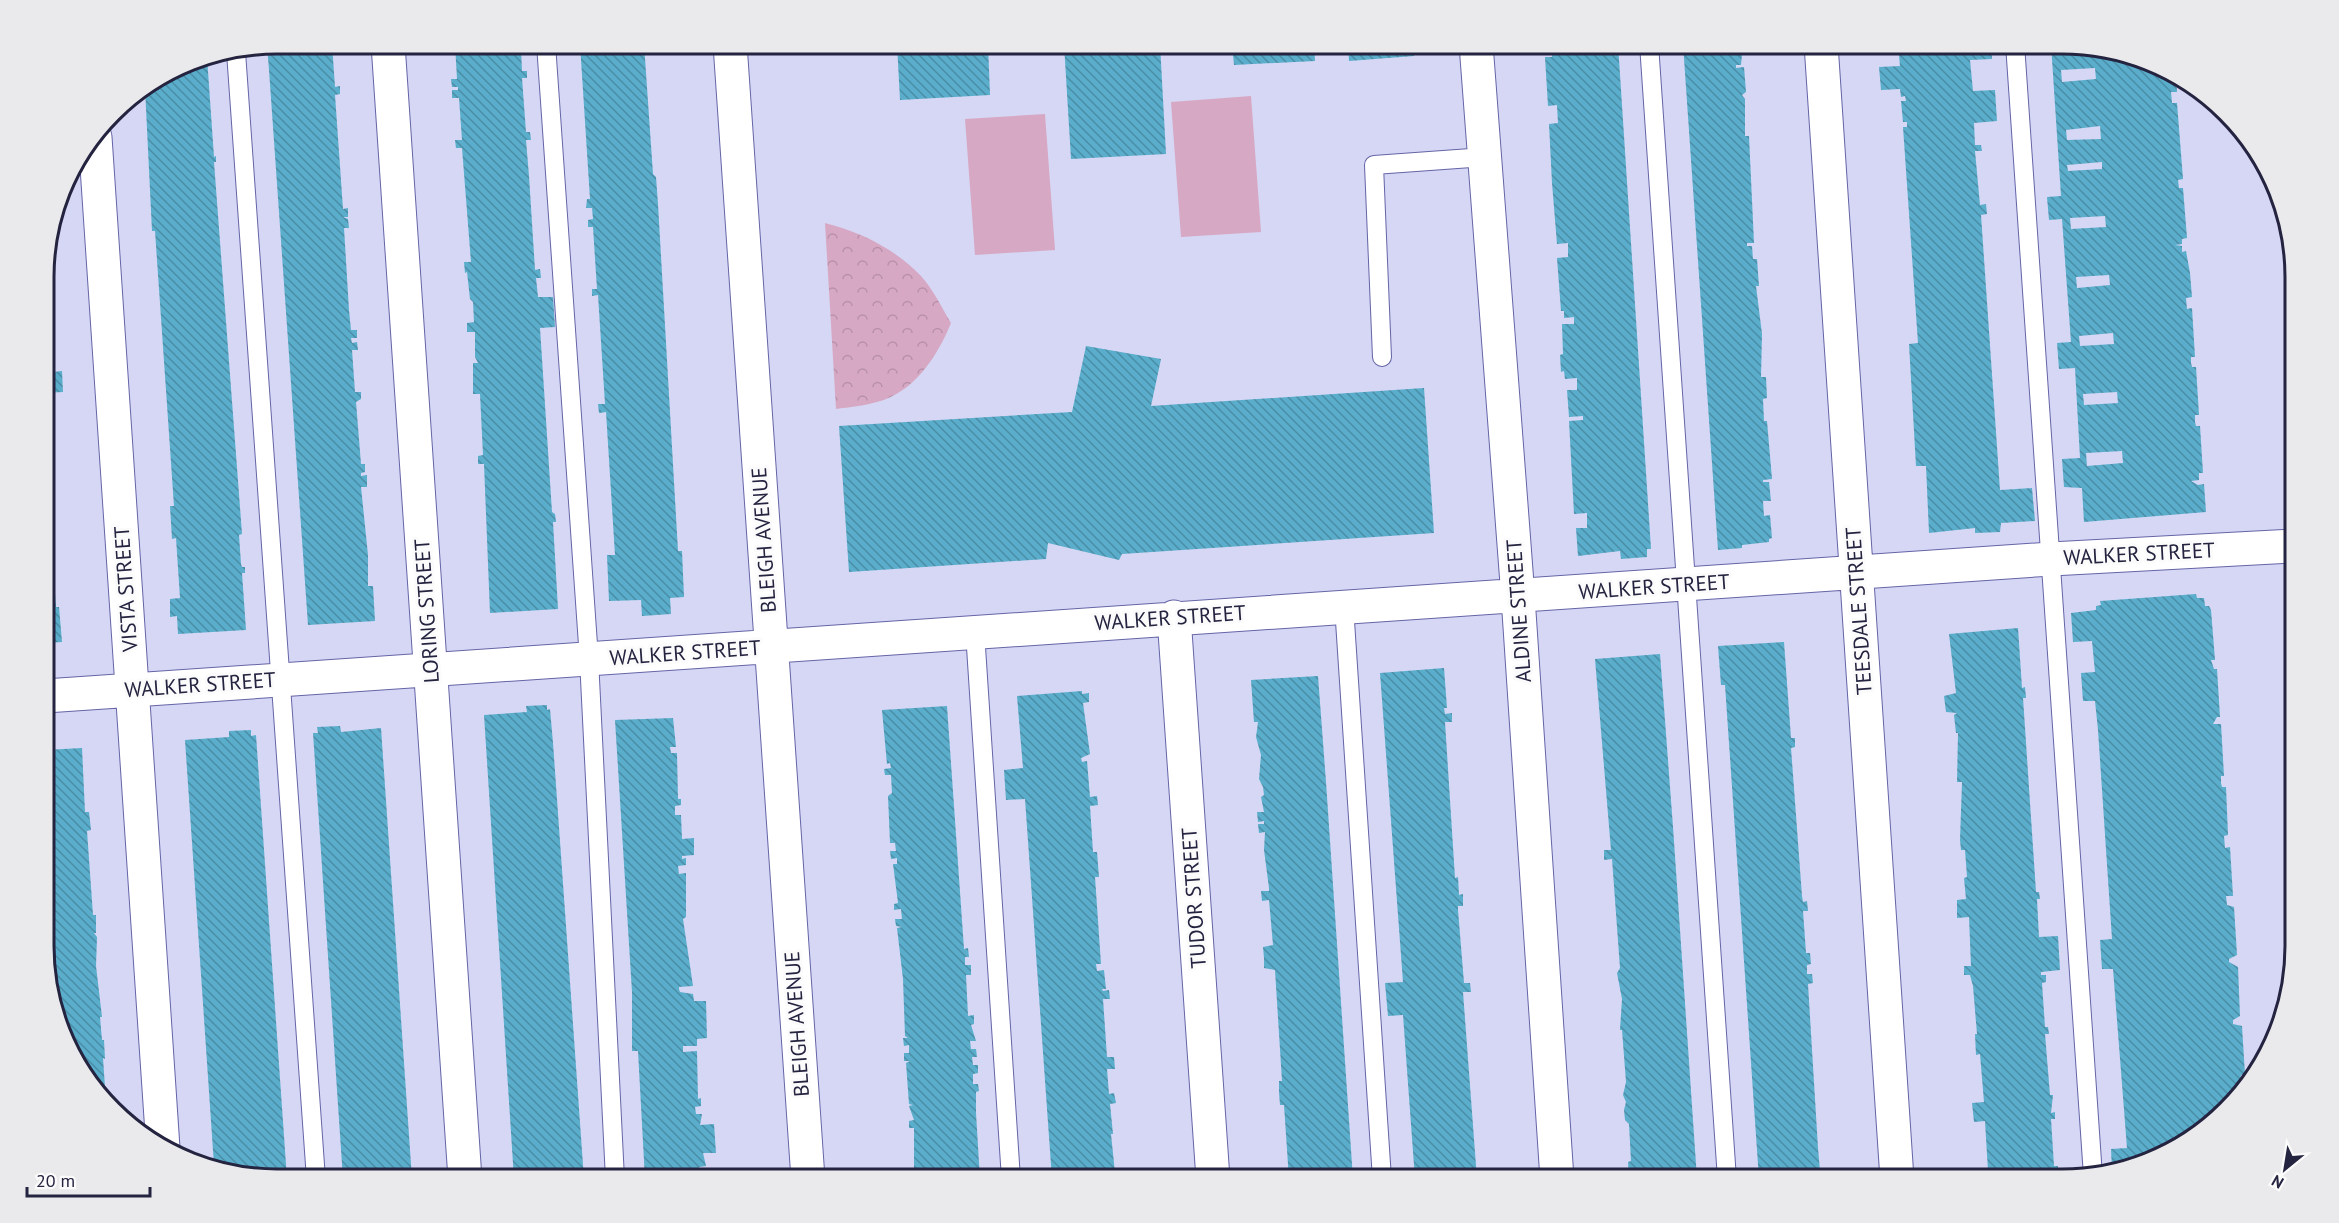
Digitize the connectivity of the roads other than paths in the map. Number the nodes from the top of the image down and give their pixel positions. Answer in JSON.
{"nodes":[{"id":1,"x":389,"y":54,"type":"edge"},
{"id":2,"x":547,"y":54,"type":"edge"},
{"id":3,"x":731,"y":54,"type":"edge"},
{"id":4,"x":1477,"y":54,"type":"edge"},
{"id":5,"x":1650,"y":54,"type":"edge"},
{"id":6,"x":1822,"y":54,"type":"edge"},
{"id":7,"x":2016,"y":54,"type":"edge"},
{"id":8,"x":236,"y":58,"type":"edge"},
{"id":9,"x":96,"y":148,"type":"edge"},
{"id":10,"x":1485,"y":157,"type":"junction"},
{"id":11,"x":1382,"y":357,"type":"dead end"},
{"id":12,"x":2285,"y":546,"type":"edge"},
{"id":13,"x":2051,"y":559,"type":"junction"},
{"id":14,"x":1856,"y":573,"type":"junction"},
{"id":15,"x":1686,"y":584,"type":"junction"},
{"id":16,"x":1518,"y":597,"type":"junction"},
{"id":17,"x":1344,"y":606,"type":"junction"},
{"id":18,"x":1174,"y":618,"type":"junction"},
{"id":19,"x":975,"y":632,"type":"junction"},
{"id":20,"x":771,"y":647,"type":"junction"},
{"id":21,"x":589,"y":659,"type":"junction"},
{"id":22,"x":430,"y":669,"type":"junction"},
{"id":23,"x":280,"y":680,"type":"junction"},
{"id":24,"x":132,"y":690,"type":"junction"},
{"id":25,"x":54,"y":695,"type":"edge"},
{"id":26,"x":162,"y":1137,"type":"edge"},
{"id":27,"x":2092,"y":1167,"type":"edge"},
{"id":28,"x":315,"y":1169,"type":"edge"},
{"id":29,"x":464,"y":1169,"type":"edge"},
{"id":30,"x":614,"y":1169,"type":"edge"},
{"id":31,"x":807,"y":1169,"type":"edge"},
{"id":32,"x":1010,"y":1169,"type":"edge"},
{"id":33,"x":1212,"y":1169,"type":"edge"},
{"id":34,"x":1381,"y":1169,"type":"edge"},
{"id":35,"x":1556,"y":1169,"type":"edge"},
{"id":36,"x":1726,"y":1169,"type":"edge"},
{"id":37,"x":1896,"y":1169,"type":"edge"}],
"edges":[{"from":1,"to":22,"type":"street","name":"LORING STREET"},
{"from":2,"to":21,"type":"lane"},
{"from":3,"to":20,"type":"street","name":"BLEIGH AVENUE"},
{"from":4,"to":10,"type":"street","name":"ALDINE STREET"},
{"from":5,"to":15,"type":"lane"},
{"from":6,"to":14,"type":"street","name":"TEESDALE STREET"},
{"from":7,"to":13,"type":"lane"},
{"from":8,"to":23,"type":"lane"},
{"from":9,"to":24,"type":"street","name":"VISTA STREET"},
{"from":10,"to":11,"type":"lane"},
{"from":10,"to":16,"type":"street","name":"ALDINE STREET"},
{"from":12,"to":13,"type":"street","name":"WALKER STREET"},
{"from":13,"to":14,"type":"street","name":"WALKER STREET"},
{"from":13,"to":27,"type":"lane"},
{"from":14,"to":15,"type":"street","name":"WALKER STREET"},
{"from":14,"to":37,"type":"street","name":"TEESDALE STREET"},
{"from":15,"to":16,"type":"street","name":"WALKER STREET"},
{"from":15,"to":36,"type":"lane"},
{"from":16,"to":17,"type":"street","name":"WALKER STREET"},
{"from":16,"to":35,"type":"street","name":"ALDINE STREET"},
{"from":17,"to":18,"type":"street","name":"WALKER STREET"},
{"from":17,"to":34,"type":"lane"},
{"from":18,"to":19,"type":"street","name":"WALKER STREET"},
{"from":18,"to":33,"type":"street","name":"TUDOR STREET"},
{"from":19,"to":20,"type":"street","name":"WALKER STREET"},
{"from":19,"to":32,"type":"lane"},
{"from":20,"to":21,"type":"street","name":"WALKER STREET"},
{"from":20,"to":31,"type":"street","name":"BLEIGH AVENUE"},
{"from":21,"to":22,"type":"street","name":"WALKER STREET"},
{"from":21,"to":30,"type":"lane"},
{"from":22,"to":23,"type":"street","name":"WALKER STREET"},
{"from":22,"to":29,"type":"street","name":"LORING STREET"},
{"from":23,"to":24,"type":"street","name":"WALKER STREET"},
{"from":23,"to":28,"type":"lane"},
{"from":24,"to":25,"type":"street","name":"WALKER STREET"},
{"from":24,"to":26,"type":"street","name":"VISTA STREET"}]}
